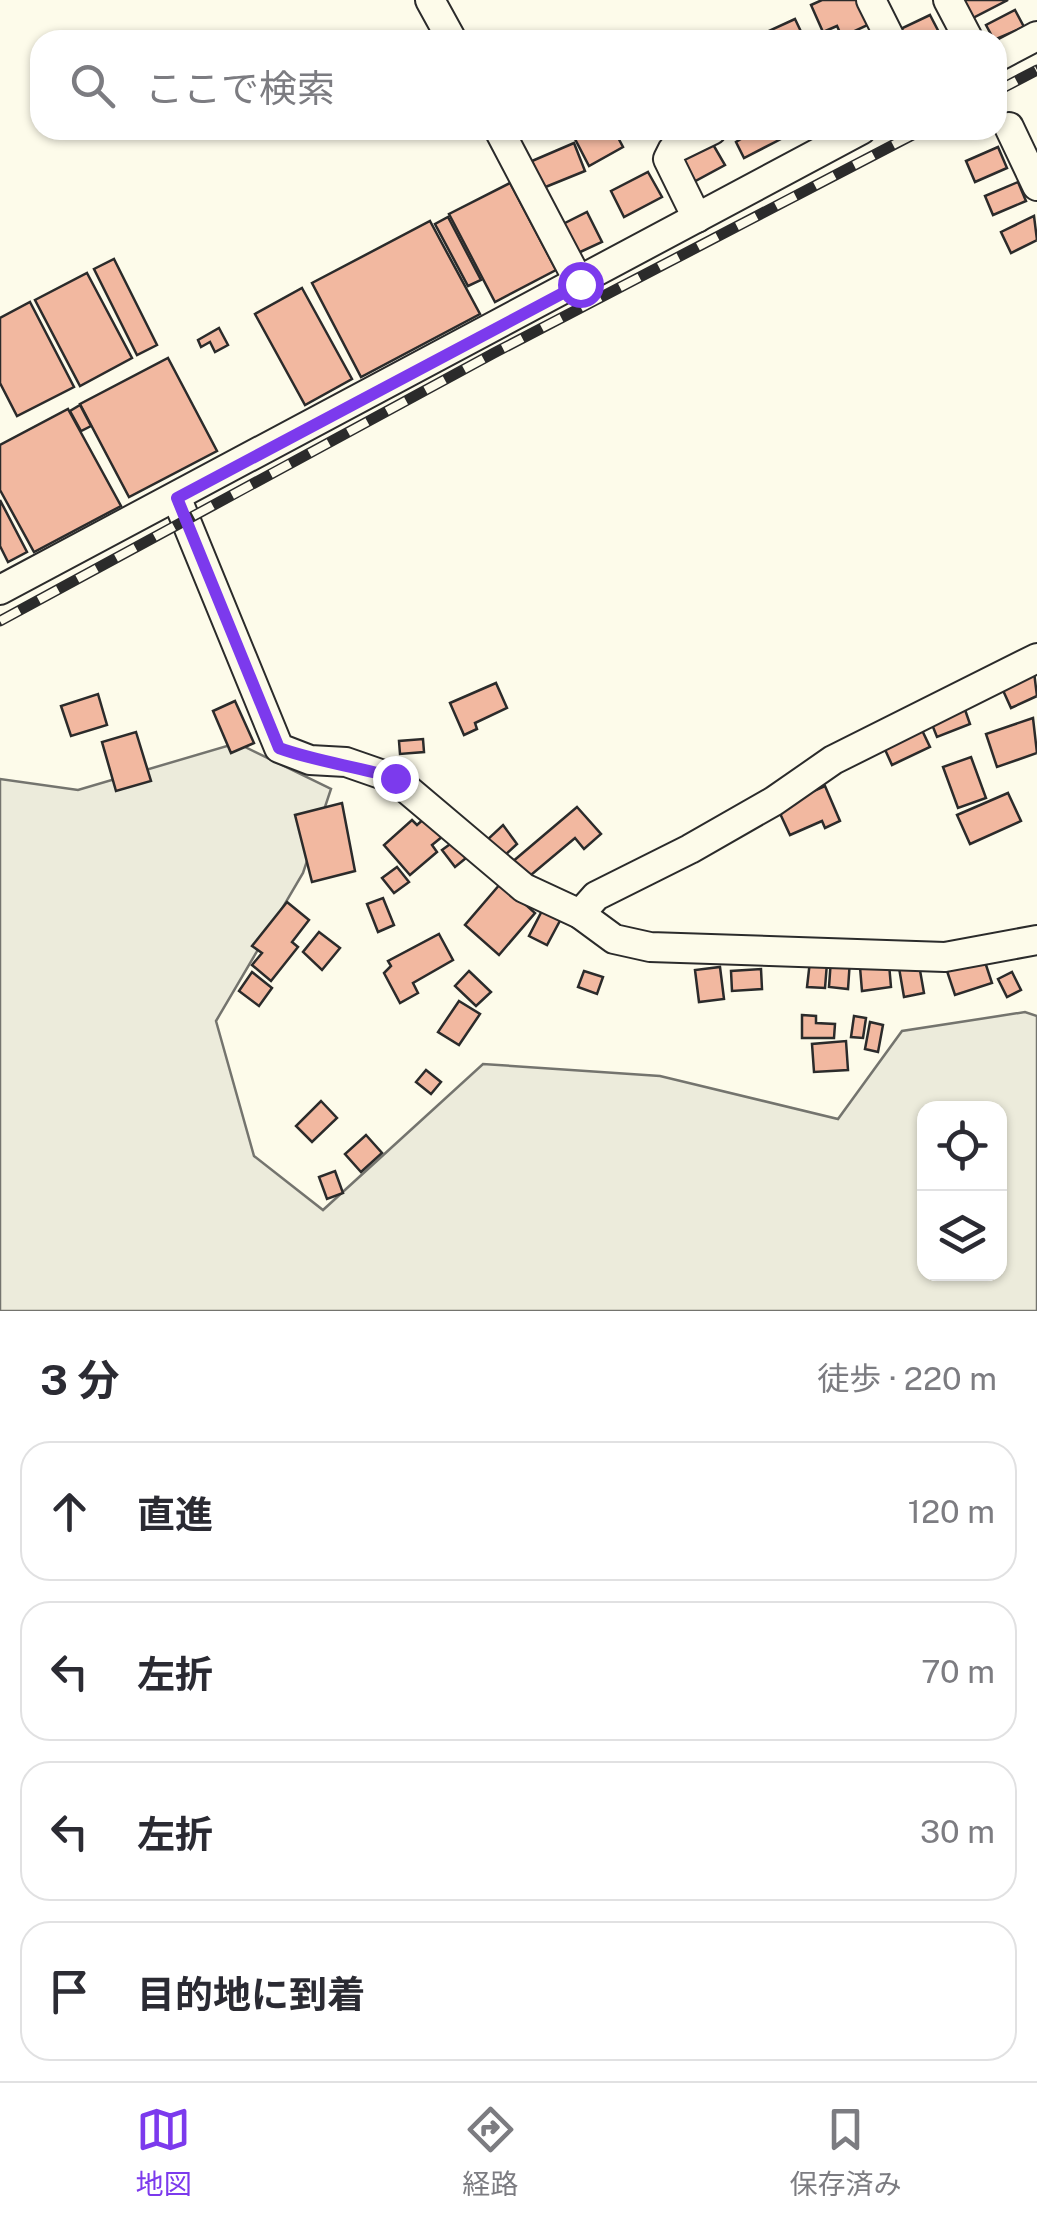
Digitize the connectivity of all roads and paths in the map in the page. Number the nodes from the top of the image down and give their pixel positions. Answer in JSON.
{"nodes":[{"id":1,"x":430,"y":0,"type":"edge"},
{"id":2,"x":872,"y":0,"type":"edge"},
{"id":3,"x":948,"y":0,"type":"edge"},
{"id":4,"x":446,"y":30,"type":"edge"},
{"id":5,"x":886,"y":30,"type":"edge"},
{"id":6,"x":964,"y":30,"type":"edge"},
{"id":7,"x":1037,"y":36,"type":"edge"},
{"id":8,"x":1007,"y":52,"type":"edge"},
{"id":9,"x":1008,"y":127,"type":"dead end"},
{"id":10,"x":504,"y":140,"type":"edge"},
{"id":11,"x":691,"y":140,"type":"edge"},
{"id":12,"x":842,"y":140,"type":"edge"},
{"id":13,"x":1037,"y":186,"type":"edge"},
{"id":14,"x":698,"y":218,"type":"junction"},
{"id":15,"x":580,"y":284,"type":"junction"},
{"id":16,"x":177,"y":498,"type":"junction"},
{"id":17,"x":0,"y":590,"type":"edge"},
{"id":18,"x":1037,"y":658,"type":"edge"},
{"id":19,"x":580,"y":914,"type":"junction"},
{"id":20,"x":1037,"y":940,"type":"edge"}],
"edges":[{"from":1,"to":4,"type":"street"},
{"from":2,"to":5,"type":"street"},
{"from":3,"to":6,"type":"street"},
{"from":7,"to":8,"type":"street"},
{"from":9,"to":13,"type":"street"},
{"from":10,"to":15,"type":"street"},
{"from":11,"to":14,"type":"street"},
{"from":12,"to":14,"type":"street"},
{"from":14,"to":15,"type":"street"},
{"from":15,"to":16,"type":"street"},
{"from":16,"to":17,"type":"street"},
{"from":16,"to":19,"type":"street"},
{"from":18,"to":19,"type":"street"},
{"from":19,"to":20,"type":"street"}]}
